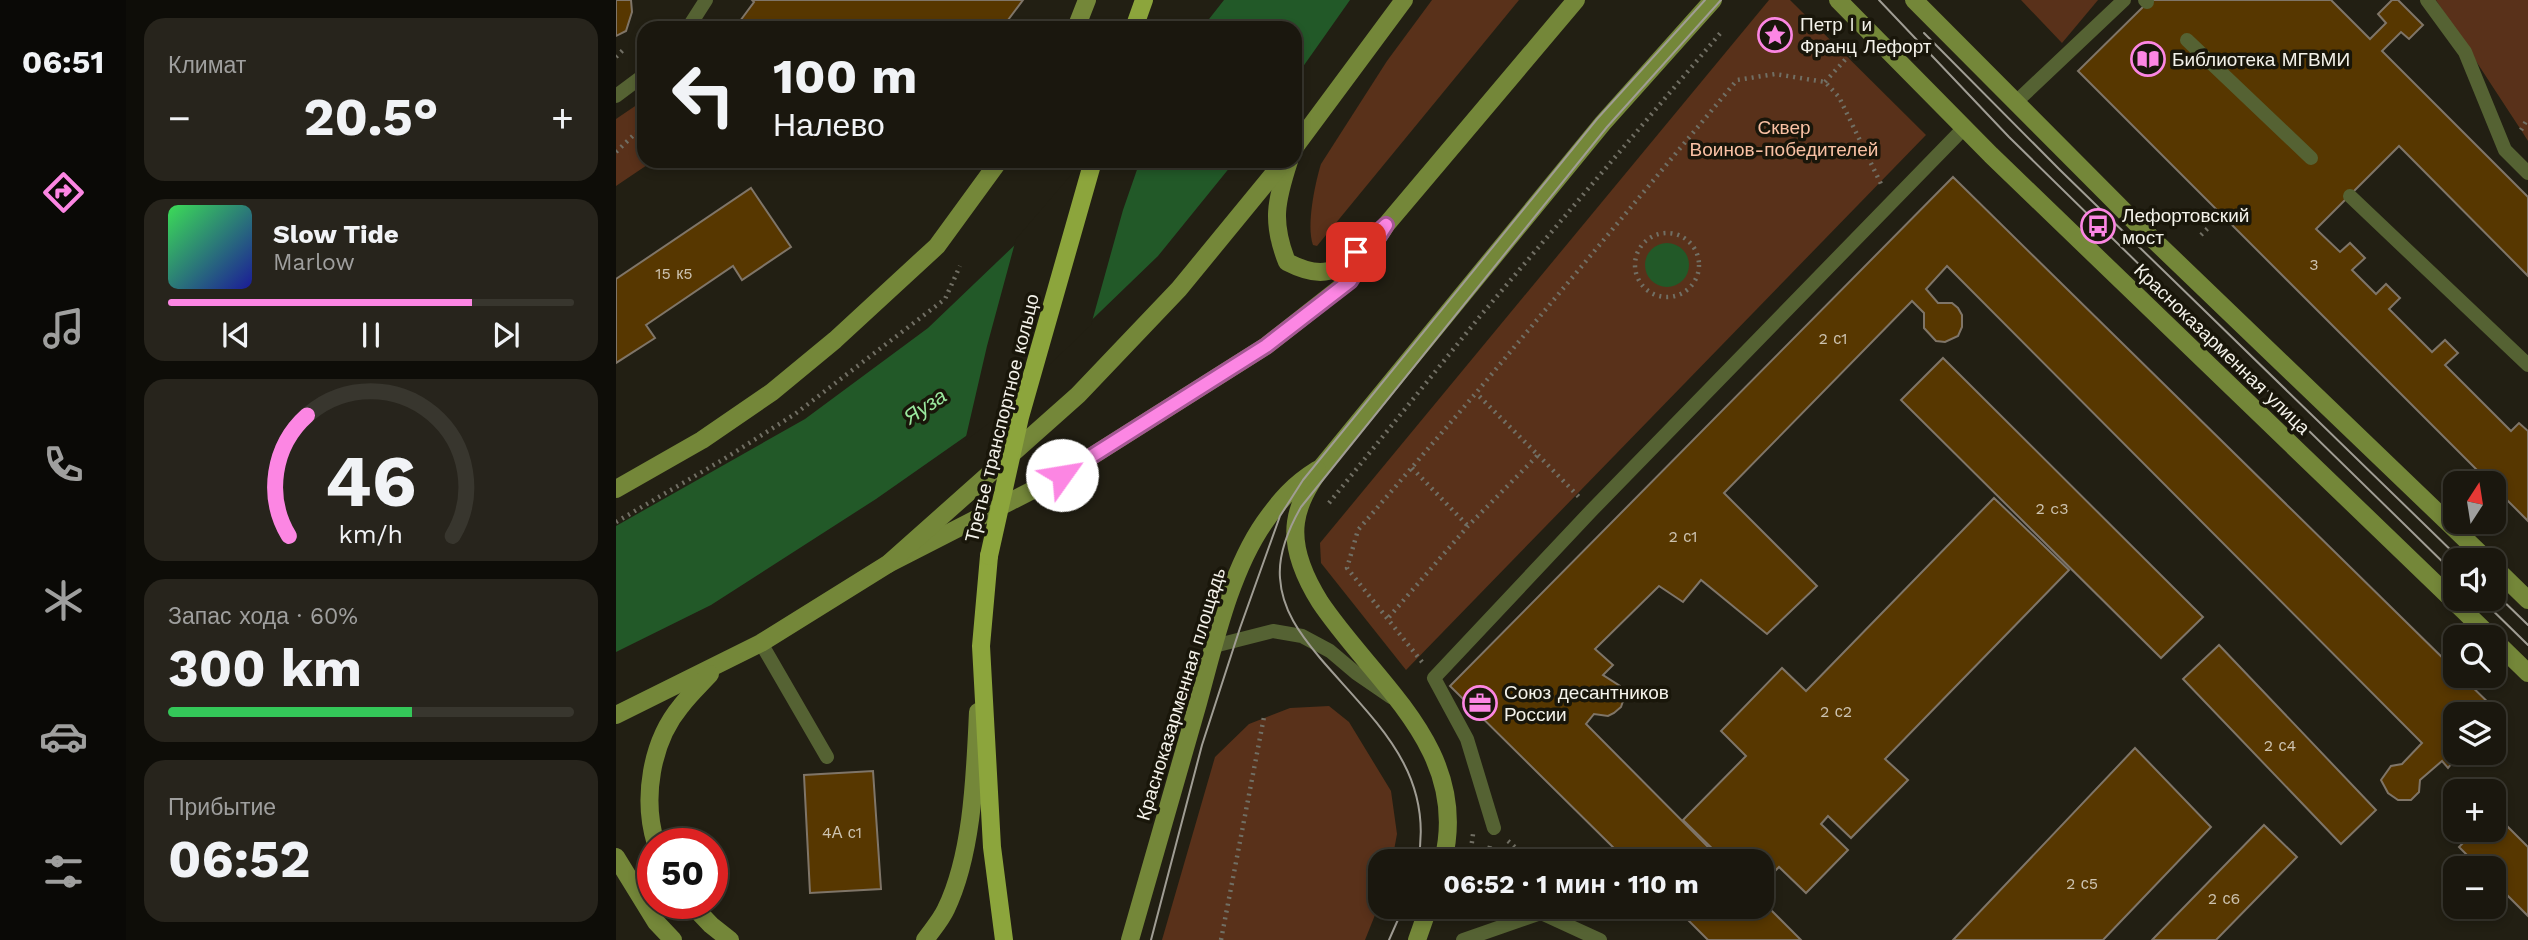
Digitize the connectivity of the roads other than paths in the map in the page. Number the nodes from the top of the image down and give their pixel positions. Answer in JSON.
{"nodes":[{"id":1,"x":706,"y":0,"type":"edge"},
{"id":2,"x":1087,"y":0,"type":"edge"},
{"id":3,"x":1144,"y":0,"type":"edge"},
{"id":4,"x":1404,"y":0,"type":"edge"},
{"id":5,"x":1576,"y":0,"type":"edge"},
{"id":6,"x":1713,"y":0,"type":"edge"},
{"id":7,"x":1838,"y":0,"type":"edge"},
{"id":8,"x":1914,"y":0,"type":"edge"},
{"id":9,"x":2124,"y":0,"type":"edge"},
{"id":10,"x":2427,"y":0,"type":"edge"},
{"id":11,"x":692,"y":21,"type":"edge"},
{"id":12,"x":1079,"y":21,"type":"edge"},
{"id":13,"x":1136,"y":21,"type":"edge"},
{"id":14,"x":2187,"y":40,"type":"dead end"},
{"id":15,"x":637,"y":80,"type":"edge"},
{"id":16,"x":616,"y":96,"type":"edge"},
{"id":17,"x":2016,"y":102,"type":"junction"},
{"id":18,"x":1964,"y":128,"type":"junction"},
{"id":19,"x":1302,"y":138,"type":"edge"},
{"id":20,"x":2311,"y":158,"type":"dead end"},
{"id":21,"x":994,"y":168,"type":"edge"},
{"id":22,"x":1091,"y":168,"type":"edge"},
{"id":23,"x":1281,"y":168,"type":"edge"},
{"id":24,"x":1285,"y":168,"type":"edge"},
{"id":25,"x":2528,"y":173,"type":"edge"},
{"id":26,"x":2350,"y":195,"type":"dead end"},
{"id":27,"x":1386,"y":225,"type":"junction"},
{"id":28,"x":2528,"y":365,"type":"edge"},
{"id":29,"x":1320,"y":468,"type":"junction"},
{"id":30,"x":616,"y":489,"type":"edge"},
{"id":31,"x":2475,"y":548,"type":"edge"},
{"id":32,"x":888,"y":564,"type":"junction"},
{"id":33,"x":2506,"y":579,"type":"edge"},
{"id":34,"x":2528,"y":600,"type":"edge"},
{"id":35,"x":2479,"y":625,"type":"edge"},
{"id":36,"x":761,"y":643,"type":"junction"},
{"id":37,"x":981,"y":646,"type":"junction"},
{"id":38,"x":1214,"y":646,"type":"junction"},
{"id":39,"x":2506,"y":652,"type":"edge"},
{"id":40,"x":719,"y":664,"type":"junction"},
{"id":41,"x":2528,"y":673,"type":"edge"},
{"id":42,"x":1403,"y":706,"type":"junction"},
{"id":43,"x":616,"y":715,"type":"edge"},
{"id":44,"x":827,"y":757,"type":"dead end"},
{"id":45,"x":652,"y":828,"type":"edge"},
{"id":46,"x":1494,"y":828,"type":"road end"},
{"id":47,"x":1445,"y":849,"type":"edge"},
{"id":48,"x":616,"y":857,"type":"edge"},
{"id":49,"x":705,"y":919,"type":"edge"},
{"id":50,"x":1425,"y":919,"type":"edge"},
{"id":51,"x":673,"y":940,"type":"edge"},
{"id":52,"x":730,"y":940,"type":"edge"},
{"id":53,"x":925,"y":940,"type":"edge"},
{"id":54,"x":1004,"y":940,"type":"edge"},
{"id":55,"x":1130,"y":940,"type":"edge"},
{"id":56,"x":1417,"y":940,"type":"edge"},
{"id":57,"x":1463,"y":940,"type":"edge"},
{"id":58,"x":1600,"y":940,"type":"edge"}],
"edges":[{"from":1,"to":11,"type":"lane"},
{"from":2,"to":12,"type":"main road"},
{"from":3,"to":13,"type":"main road"},
{"from":4,"to":19,"type":"main road"},
{"from":5,"to":27,"type":"main road"},
{"from":6,"to":29,"type":"main road"},
{"from":7,"to":18,"type":"main road","name":"Красноказарменная улица"},
{"from":8,"to":17,"type":"main road","name":"Красноказарменная улица"},
{"from":9,"to":17,"type":"lane"},
{"from":10,"to":25,"type":"lane"},
{"from":14,"to":20,"type":"lane"},
{"from":15,"to":16,"type":"lane"},
{"from":17,"to":31,"type":"main road","name":"Красноказарменная улица"},
{"from":18,"to":35,"type":"main road","name":"Красноказарменная улица"},
{"from":18,"to":46,"type":"lane"},
{"from":21,"to":30,"type":"main road"},
{"from":22,"to":37,"type":"main road","name":"Третье транспортное кольцо","bridge":true},
{"from":23,"to":32,"type":"main road"},
{"from":24,"to":27,"type":"main road"},
{"from":26,"to":28,"type":"lane"},
{"from":27,"to":32,"type":"main road"},
{"from":29,"to":38,"type":"main road","name":"Красноказарменная площадь"},
{"from":29,"to":42,"type":"main road"},
{"from":32,"to":36,"type":"main road"},
{"from":33,"to":34,"type":"main road"},
{"from":36,"to":40,"type":"main road"},
{"from":36,"to":44,"type":"lane"},
{"from":37,"to":53,"type":"main road"},
{"from":37,"to":54,"type":"main road","name":"Третье транспортное кольцо"},
{"from":38,"to":42,"type":"lane"},
{"from":38,"to":55,"type":"main road","name":"Красноказарменная площадь"},
{"from":39,"to":41,"type":"main road","name":"Красноказарменная улица"},
{"from":40,"to":43,"type":"main road"},
{"from":40,"to":45,"type":"main road"},
{"from":42,"to":47,"type":"main road"},
{"from":48,"to":51,"type":"main road"},
{"from":49,"to":52,"type":"main road"},
{"from":50,"to":56,"type":"main road"},
{"from":57,"to":58,"type":"lane"}]}
